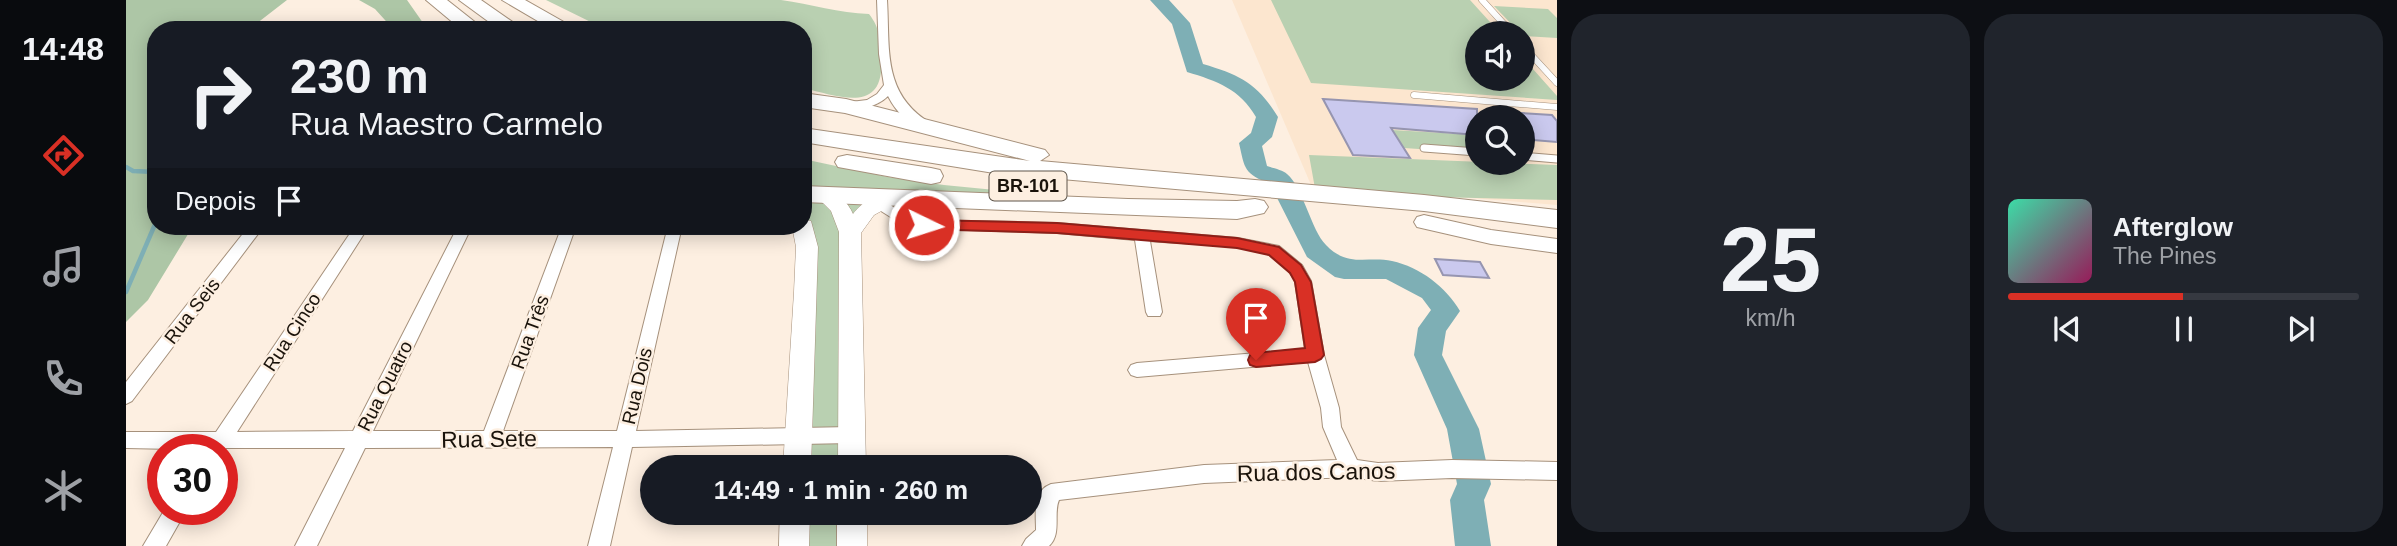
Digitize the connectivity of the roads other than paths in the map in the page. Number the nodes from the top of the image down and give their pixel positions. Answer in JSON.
{"nodes":[{"id":1,"x":427,"y":0,"type":"edge"},
{"id":2,"x":435,"y":0,"type":"edge"},
{"id":3,"x":468,"y":0,"type":"edge"},
{"id":4,"x":511,"y":0,"type":"edge"},
{"id":5,"x":882,"y":0,"type":"edge"},
{"id":6,"x":1482,"y":0,"type":"edge"},
{"id":7,"x":439,"y":21,"type":"edge"},
{"id":8,"x":463,"y":21,"type":"edge"},
{"id":9,"x":500,"y":21,"type":"edge"},
{"id":10,"x":551,"y":21,"type":"edge"},
{"id":11,"x":1501,"y":21,"type":"edge"},
{"id":12,"x":1535,"y":59,"type":"edge"},
{"id":13,"x":1557,"y":83,"type":"edge"},
{"id":14,"x":889,"y":86,"type":"junction"},
{"id":15,"x":1414,"y":95,"type":"dead end"},
{"id":16,"x":812,"y":101,"type":"edge"},
{"id":17,"x":846,"y":106,"type":"junction"},
{"id":18,"x":1557,"y":107,"type":"edge"},
{"id":19,"x":936,"y":131,"type":"junction"},
{"id":20,"x":812,"y":136,"type":"edge"},
{"id":21,"x":1423,"y":148,"type":"dead end"},
{"id":22,"x":1465,"y":151,"type":"edge"},
{"id":23,"x":812,"y":155,"type":"edge"},
{"id":24,"x":1535,"y":157,"type":"edge"},
{"id":25,"x":1557,"y":159,"type":"edge"},
{"id":26,"x":1135,"y":178,"type":"junction"},
{"id":27,"x":814,"y":194,"type":"edge"},
{"id":28,"x":886,"y":200,"type":"junction"},
{"id":29,"x":1260,"y":201,"type":"junction"},
{"id":30,"x":1306,"y":202,"type":"junction"},
{"id":31,"x":1492,"y":210,"type":"junction"},
{"id":32,"x":1557,"y":210,"type":"edge"},
{"id":33,"x":1557,"y":219,"type":"edge"},
{"id":34,"x":1424,"y":222,"type":"junction"},
{"id":35,"x":850,"y":232,"type":"junction"},
{"id":36,"x":250,"y":235,"type":"edge"},
{"id":37,"x":356,"y":235,"type":"edge"},
{"id":38,"x":460,"y":235,"type":"edge"},
{"id":39,"x":566,"y":235,"type":"edge"},
{"id":40,"x":673,"y":235,"type":"edge"},
{"id":41,"x":805,"y":235,"type":"edge"},
{"id":42,"x":1142,"y":236,"type":"junction"},
{"id":43,"x":1557,"y":236,"type":"edge"},
{"id":44,"x":1557,"y":246,"type":"edge"},
{"id":45,"x":1154,"y":312,"type":"dead end"},
{"id":46,"x":1315,"y":355,"type":"junction"},
{"id":47,"x":1138,"y":370,"type":"dead end"},
{"id":48,"x":126,"y":396,"type":"edge"},
{"id":49,"x":225,"y":434,"type":"edge"},
{"id":50,"x":851,"y":435,"type":"junction"},
{"id":51,"x":797,"y":436,"type":"junction"},
{"id":52,"x":491,"y":439,"type":"junction"},
{"id":53,"x":624,"y":439,"type":"junction"},
{"id":54,"x":126,"y":440,"type":"edge"},
{"id":55,"x":147,"y":441,"type":"edge"},
{"id":56,"x":357,"y":441,"type":"junction"},
{"id":57,"x":238,"y":444,"type":"edge"},
{"id":58,"x":797,"y":455,"type":"edge"},
{"id":59,"x":852,"y":455,"type":"edge"},
{"id":60,"x":1351,"y":468,"type":"junction"},
{"id":61,"x":1557,"y":471,"type":"edge"},
{"id":62,"x":167,"y":525,"type":"edge"},
{"id":63,"x":795,"y":525,"type":"edge"},
{"id":64,"x":852,"y":525,"type":"edge"},
{"id":65,"x":148,"y":546,"type":"edge"},
{"id":66,"x":154,"y":546,"type":"edge"},
{"id":67,"x":306,"y":546,"type":"edge"},
{"id":68,"x":599,"y":546,"type":"edge"},
{"id":69,"x":794,"y":546,"type":"edge"},
{"id":70,"x":852,"y":546,"type":"edge"},
{"id":71,"x":1033,"y":546,"type":"edge"}],
"edges":[{"from":1,"to":7,"type":"highway"},
{"from":2,"to":8,"type":"highway"},
{"from":3,"to":9,"type":"highway"},
{"from":4,"to":10,"type":"highway"},
{"from":5,"to":14,"type":"street"},
{"from":6,"to":11,"type":"lane"},
{"from":12,"to":13,"type":"lane"},
{"from":14,"to":17,"type":"street"},
{"from":14,"to":19,"type":"street"},
{"from":15,"to":18,"type":"lane"},
{"from":16,"to":17,"type":"highway"},
{"from":17,"to":19,"type":"highway"},
{"from":19,"to":26,"type":"highway"},
{"from":20,"to":26,"type":"highway","number":"BR-101"},
{"from":21,"to":22,"type":"lane"},
{"from":23,"to":29,"type":"highway","number":"BR-101"},
{"from":24,"to":25,"type":"lane"},
{"from":26,"to":29,"type":"highway","number":"BR-101"},
{"from":27,"to":28,"type":"highway","number":"BR-101"},
{"from":27,"to":35,"type":"main road"},
{"from":28,"to":29,"type":"highway","number":"BR-101"},
{"from":28,"to":35,"type":"main road"},
{"from":28,"to":42,"type":"street"},
{"from":29,"to":30,"type":"highway","number":"BR-101"},
{"from":29,"to":30,"type":"highway","number":"BR-101"},
{"from":30,"to":31,"type":"highway","number":"BR-101"},
{"from":30,"to":34,"type":"highway","number":"BR-101"},
{"from":31,"to":32,"type":"main road"},
{"from":31,"to":33,"type":"highway","number":"BR-101"},
{"from":34,"to":43,"type":"highway","number":"BR-101"},
{"from":34,"to":44,"type":"main road"},
{"from":35,"to":50,"type":"main road"},
{"from":36,"to":48,"type":"street","name":"Rua Seis"},
{"from":37,"to":49,"type":"street","name":"Rua Cinco"},
{"from":38,"to":56,"type":"street","name":"Rua Quatro"},
{"from":39,"to":52,"type":"street","name":"Rua Três"},
{"from":40,"to":53,"type":"street","name":"Rua Dois"},
{"from":41,"to":51,"type":"main road"},
{"from":42,"to":45,"type":"street"},
{"from":42,"to":46,"type":"street"},
{"from":46,"to":47,"type":"street"},
{"from":46,"to":60,"type":"street"},
{"from":50,"to":51,"type":"street","name":"Rua Sete"},
{"from":50,"to":59,"type":"main road"},
{"from":51,"to":53,"type":"street","name":"Rua Sete"},
{"from":51,"to":58,"type":"main road"},
{"from":52,"to":53,"type":"street","name":"Rua Sete"},
{"from":52,"to":56,"type":"street","name":"Rua Sete"},
{"from":53,"to":68,"type":"street","name":"Rua Dois"},
{"from":54,"to":55,"type":"street","name":"Rua Sete"},
{"from":56,"to":57,"type":"street","name":"Rua Sete"},
{"from":56,"to":67,"type":"street","name":"Rua Quatro"},
{"from":60,"to":61,"type":"street","name":"Rua dos Canos"},
{"from":60,"to":71,"type":"street","name":"Rua dos Canos"},
{"from":62,"to":66,"type":"street"},
{"from":63,"to":69,"type":"main road"},
{"from":64,"to":70,"type":"main road"},
{"from":65,"to":66,"type":"street"}]}
